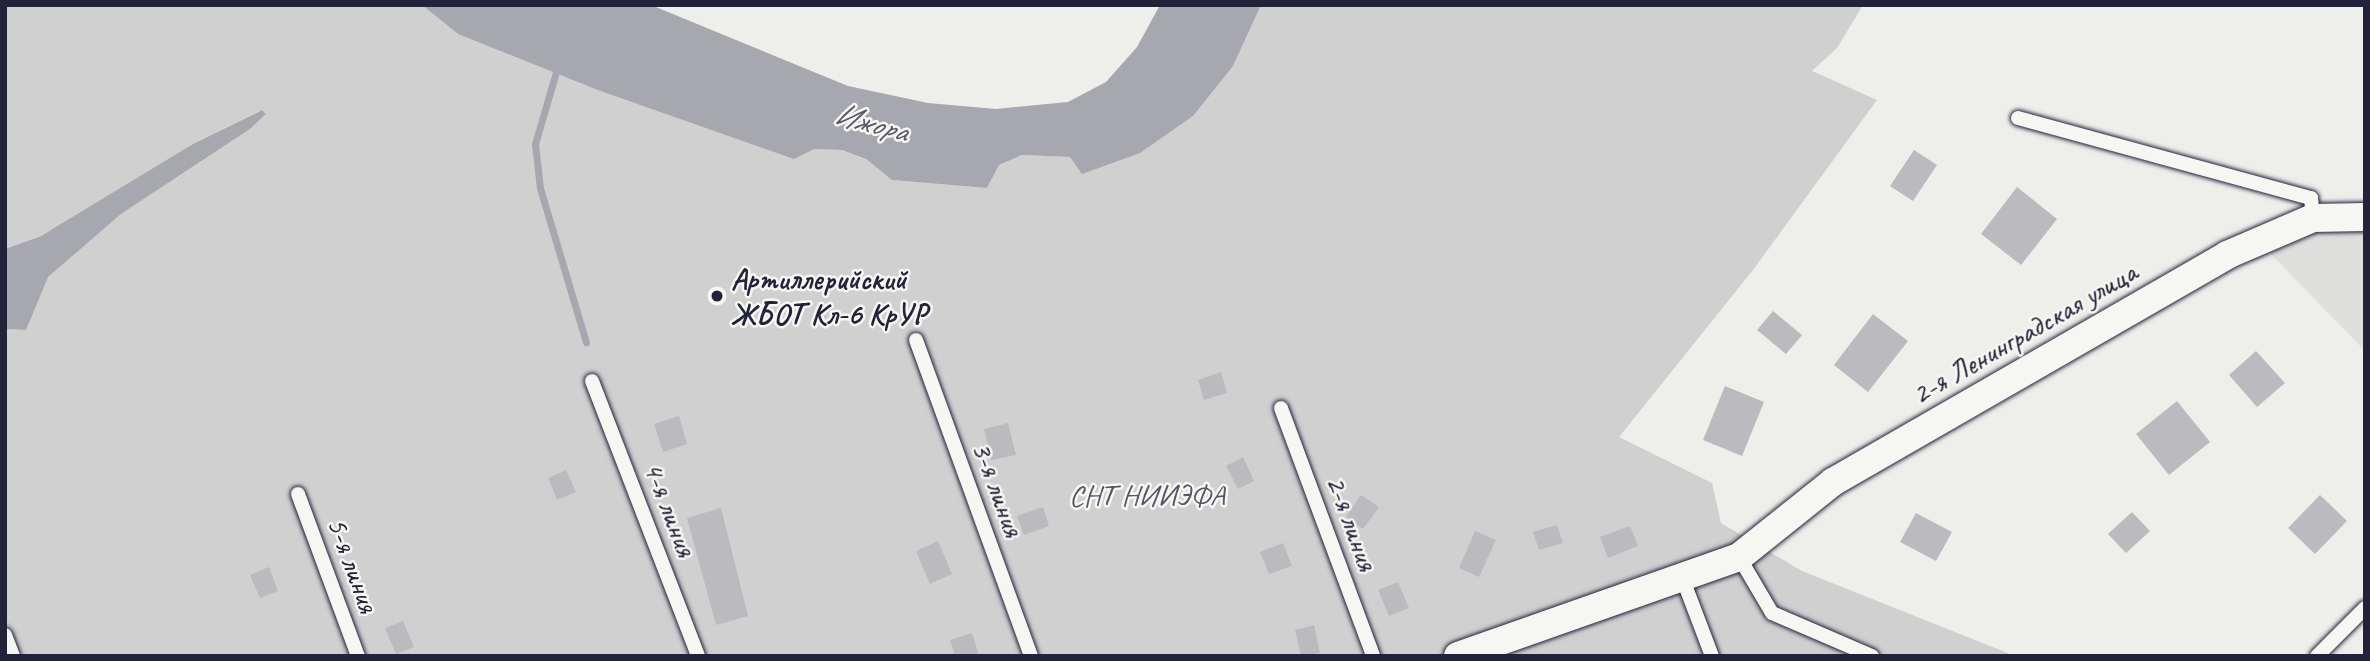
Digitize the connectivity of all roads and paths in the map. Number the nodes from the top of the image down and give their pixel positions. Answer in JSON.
{"nodes":[{"id":1,"x":2018,"y":118,"type":"dead end"},
{"id":2,"x":2365,"y":216,"type":"edge"},
{"id":3,"x":2313,"y":218,"type":"junction"},
{"id":4,"x":916,"y":340,"type":"dead end"},
{"id":5,"x":592,"y":381,"type":"dead end"},
{"id":6,"x":1281,"y":408,"type":"dead end"},
{"id":7,"x":298,"y":494,"type":"dead end"},
{"id":8,"x":1739,"y":557,"type":"junction"},
{"id":9,"x":1682,"y":577,"type":"junction"},
{"id":10,"x":2365,"y":608,"type":"edge"},
{"id":11,"x":5,"y":635,"type":"edge"},
{"id":12,"x":13,"y":656,"type":"edge"},
{"id":13,"x":359,"y":656,"type":"edge"},
{"id":14,"x":698,"y":656,"type":"edge"},
{"id":15,"x":1031,"y":656,"type":"edge"},
{"id":16,"x":1373,"y":656,"type":"edge"},
{"id":17,"x":1458,"y":656,"type":"edge"},
{"id":18,"x":1712,"y":656,"type":"edge"},
{"id":19,"x":1872,"y":656,"type":"edge"},
{"id":20,"x":2316,"y":656,"type":"edge"}],
"edges":[{"from":1,"to":3,"type":"lane"},
{"from":2,"to":3,"type":"street","name":"2-я Ленинградская улица"},
{"from":3,"to":8,"type":"street","name":"2-я Ленинградская улица"},
{"from":4,"to":15,"type":"lane","name":"3-я линия"},
{"from":5,"to":14,"type":"lane","name":"4-я линия"},
{"from":6,"to":16,"type":"lane","name":"2-я линия"},
{"from":7,"to":13,"type":"lane","name":"5-я линия"},
{"from":8,"to":9,"type":"street","name":"2-я Ленинградская улица"},
{"from":8,"to":19,"type":"lane"},
{"from":9,"to":17,"type":"street","name":"2-я Ленинградская улица"},
{"from":9,"to":18,"type":"lane"},
{"from":10,"to":20,"type":"lane"},
{"from":11,"to":12,"type":"lane"}]}
